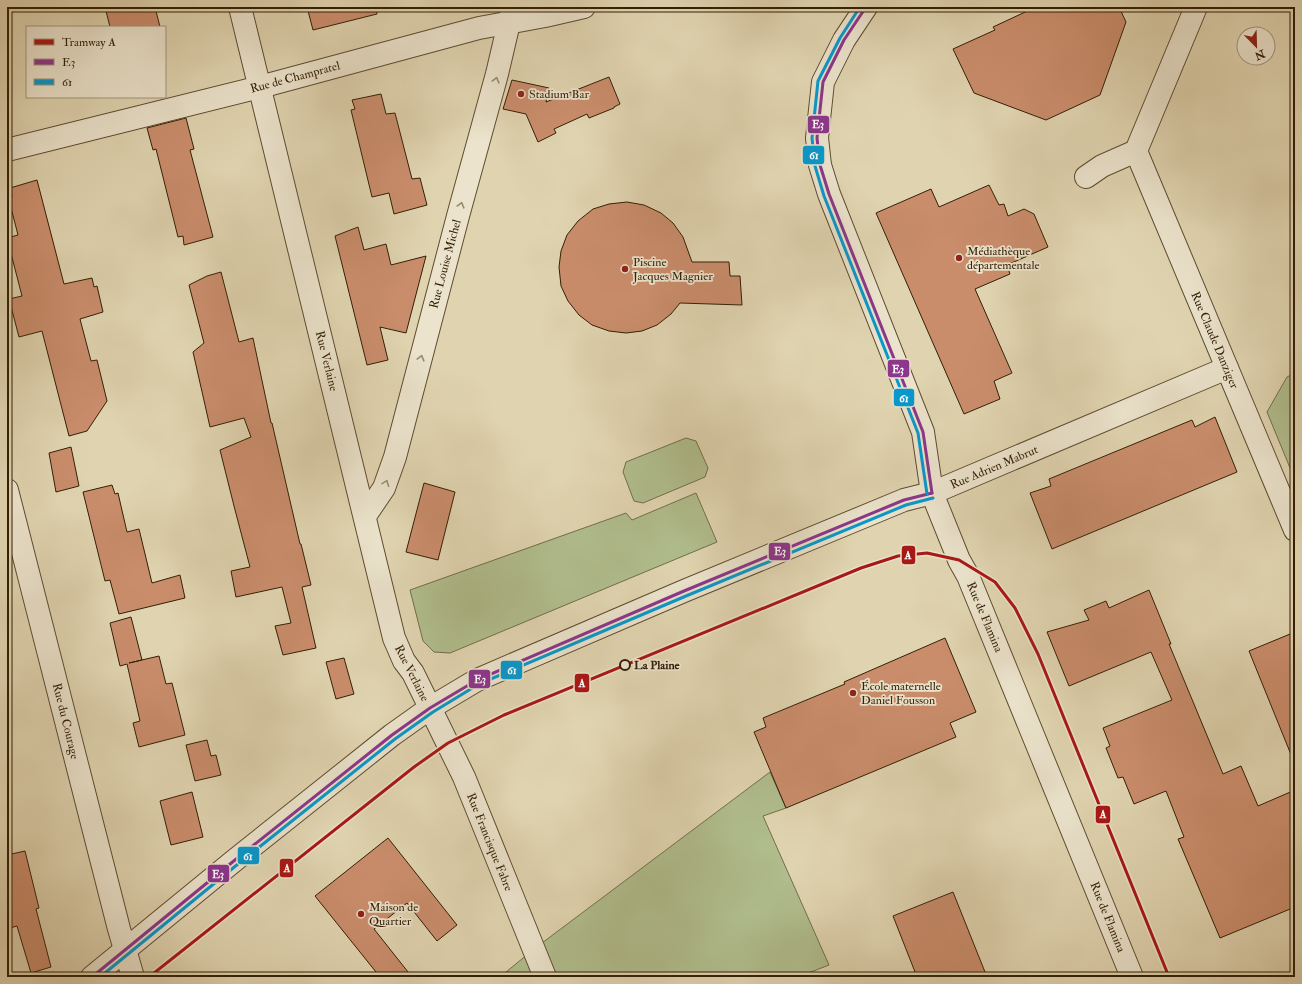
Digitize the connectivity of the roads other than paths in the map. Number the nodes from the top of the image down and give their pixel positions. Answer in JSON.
{"nodes":[{"id":1,"x":240,"y":7,"type":"edge"},
{"id":2,"x":584,"y":7,"type":"edge"},
{"id":3,"x":866,"y":7,"type":"edge"},
{"id":4,"x":1196,"y":7,"type":"edge"},
{"id":5,"x":511,"y":15,"type":"edge"},
{"id":6,"x":260,"y":87,"type":"junction"},
{"id":7,"x":7,"y":150,"type":"edge"},
{"id":8,"x":1136,"y":151,"type":"junction"},
{"id":9,"x":1086,"y":177,"type":"dead end"},
{"id":10,"x":1227,"y":368,"type":"junction"},
{"id":11,"x":7,"y":490,"type":"edge"},
{"id":12,"x":932,"y":493,"type":"junction"},
{"id":13,"x":365,"y":516,"type":"junction"},
{"id":14,"x":1295,"y":530,"type":"edge"},
{"id":15,"x":430,"y":708,"type":"junction"},
{"id":16,"x":125,"y":951,"type":"junction"},
{"id":17,"x":92,"y":977,"type":"edge"},
{"id":18,"x":133,"y":977,"type":"edge"},
{"id":19,"x":545,"y":977,"type":"edge"},
{"id":20,"x":1132,"y":977,"type":"edge"}],
"edges":[{"from":1,"to":6,"type":"street","name":"Rue Verlaine"},
{"from":2,"to":5,"type":"street","name":"Rue de Champratel"},
{"from":3,"to":12,"type":"street","name":"Rue de Flamina"},
{"from":4,"to":8,"type":"street"},
{"from":5,"to":6,"type":"street","name":"Rue de Champratel"},
{"from":13,"to":5,"type":"street","name":"Rue Louise Michel","one_way":true},
{"from":6,"to":7,"type":"street","name":"Rue de Champratel"},
{"from":6,"to":13,"type":"street","name":"Rue Verlaine"},
{"from":8,"to":9,"type":"street"},
{"from":8,"to":10,"type":"street","name":"Rue Claude Danziger"},
{"from":10,"to":12,"type":"street","name":"Rue Adrien Mabrut"},
{"from":10,"to":14,"type":"street","name":"Rue Claude Danziger"},
{"from":11,"to":16,"type":"street","name":"Rue du Courage"},
{"from":12,"to":15,"type":"street","name":"Rue Adrien Mabrut"},
{"from":12,"to":20,"type":"street","name":"Rue de Flamina"},
{"from":13,"to":15,"type":"street","name":"Rue Verlaine"},
{"from":15,"to":16,"type":"street","name":"Rue Adrien Mabrut"},
{"from":15,"to":19,"type":"street","name":"Rue Francisque Fabre"},
{"from":16,"to":17,"type":"street","name":"Rue Adrien Mabrut"},
{"from":16,"to":18,"type":"street","name":"Rue du Courage"}]}
